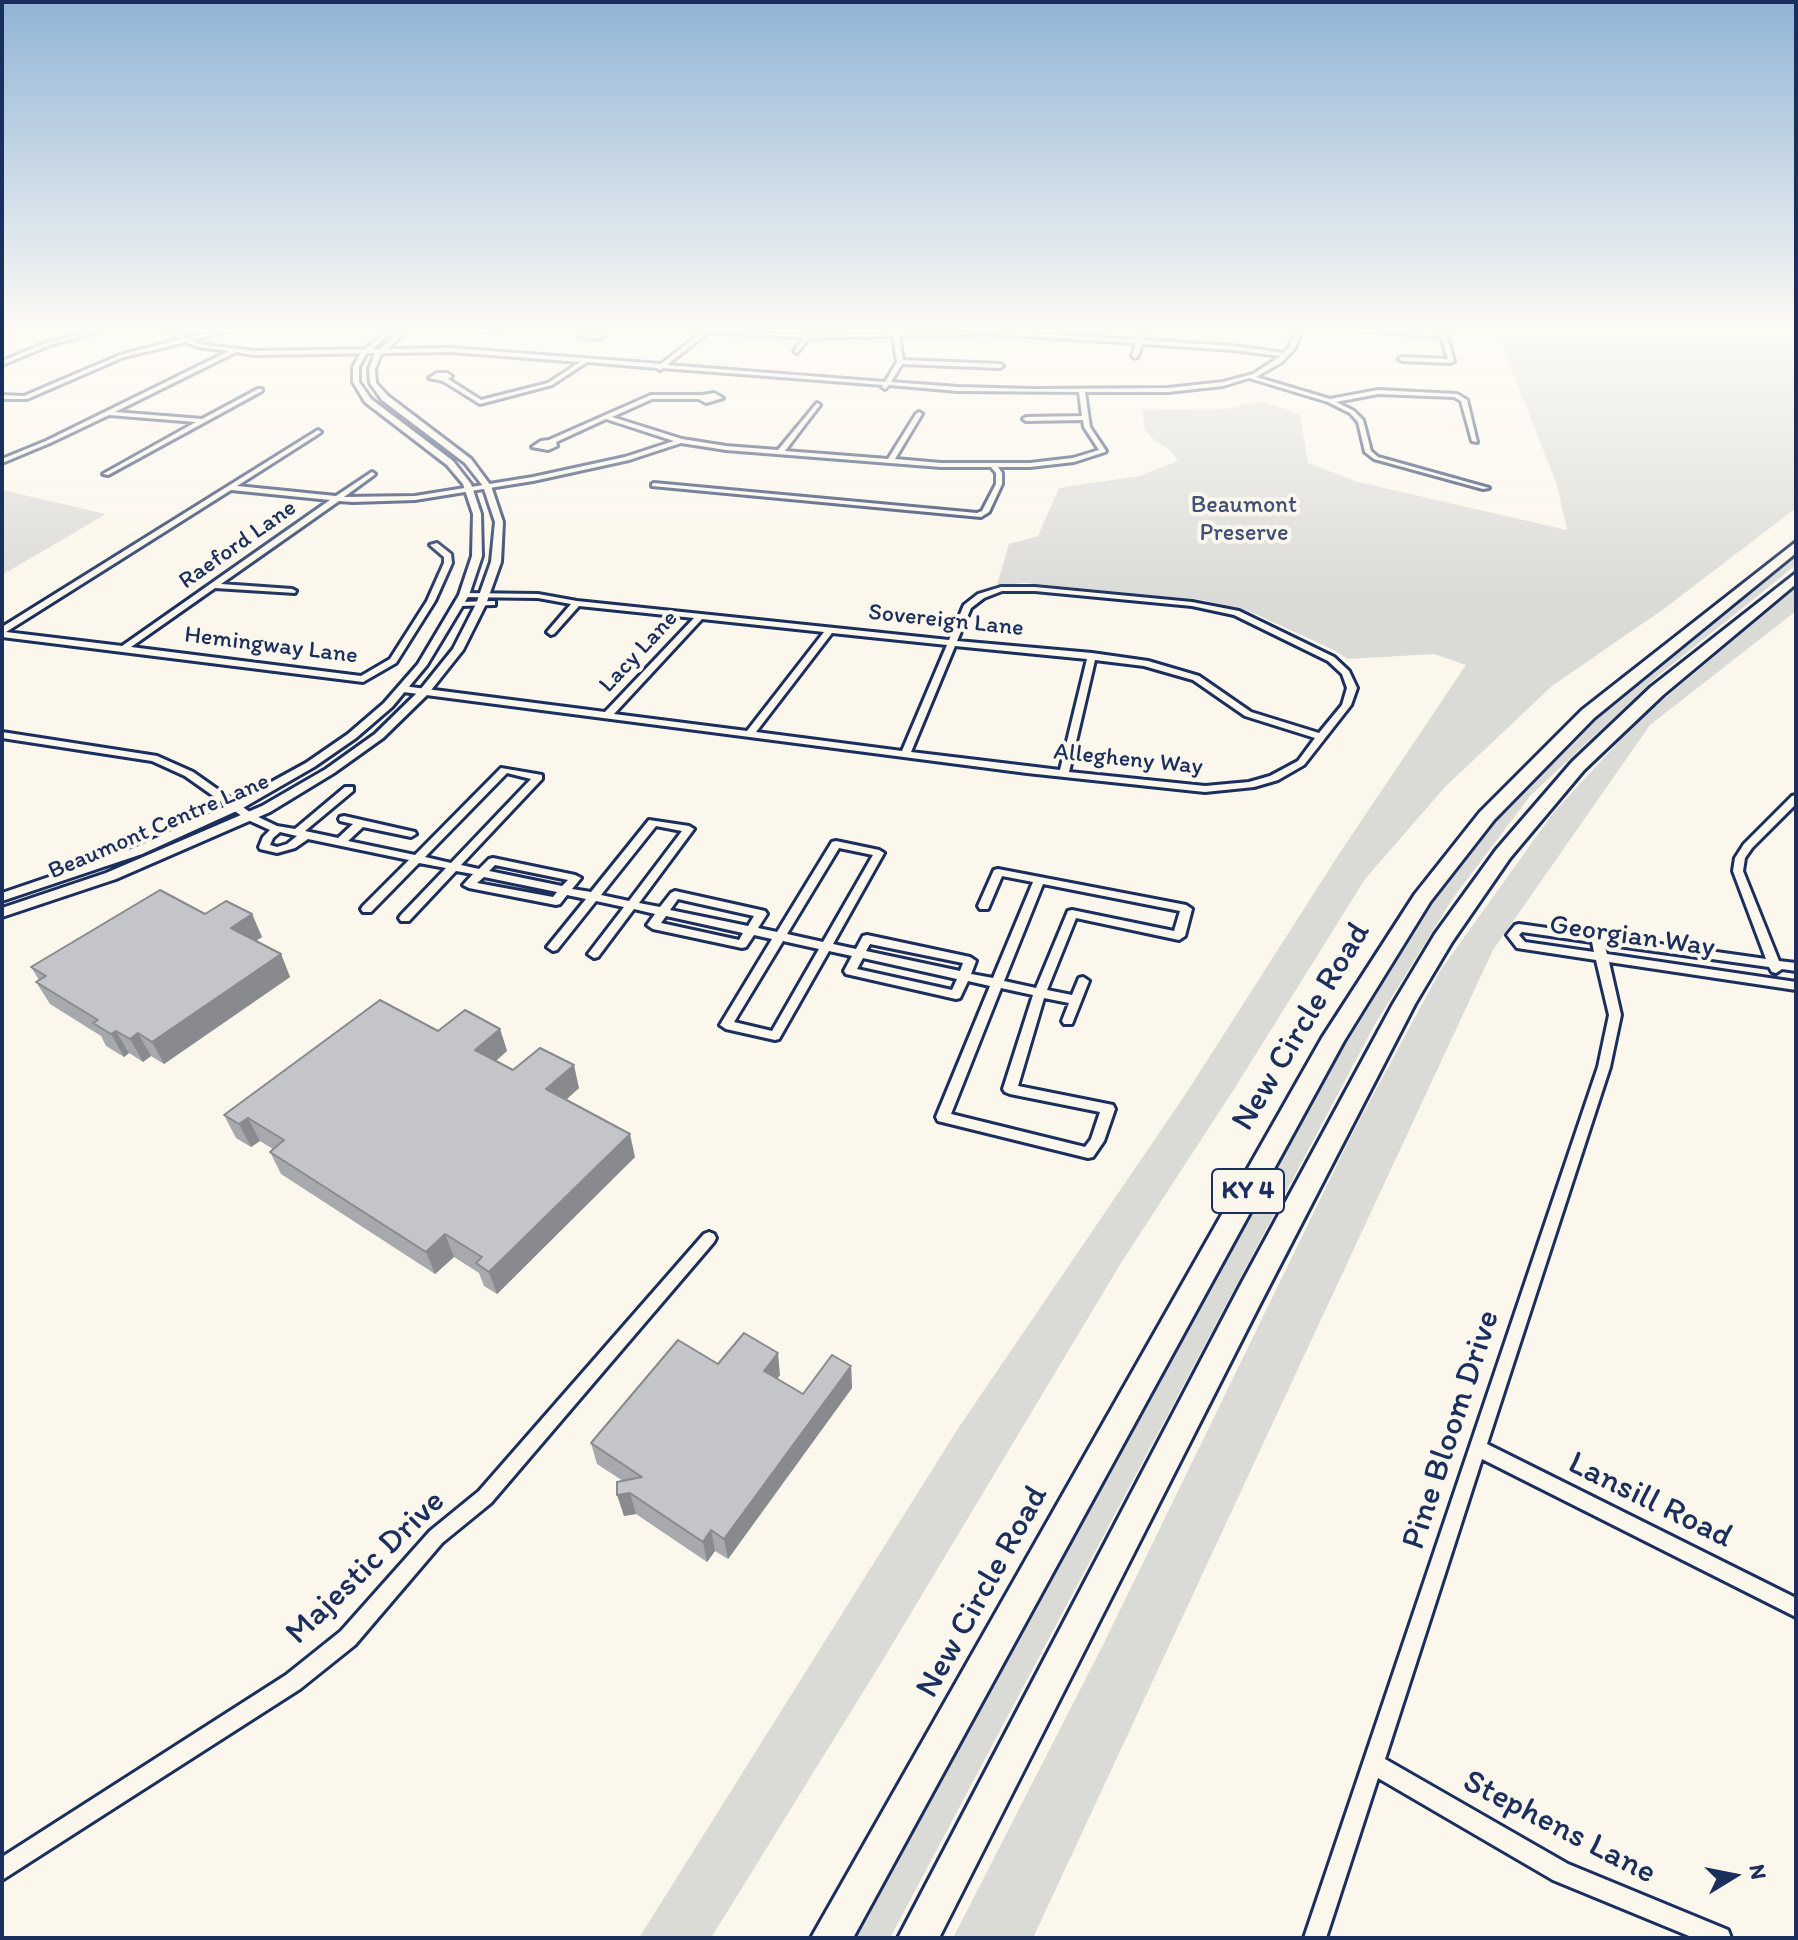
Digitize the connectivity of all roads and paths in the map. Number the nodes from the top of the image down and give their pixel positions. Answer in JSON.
{"nodes":[{"id":1,"x":90,"y":421,"type":"edge"},
{"id":2,"x":197,"y":421,"type":"edge"},
{"id":3,"x":203,"y":421,"type":"joint"},
{"id":4,"x":396,"y":421,"type":"edge"},
{"id":5,"x":417,"y":421,"type":"edge"},
{"id":6,"x":598,"y":421,"type":"edge"},
{"id":7,"x":617,"y":421,"type":"edge"},
{"id":8,"x":805,"y":421,"type":"edge"},
{"id":9,"x":915,"y":421,"type":"edge"},
{"id":10,"x":1086,"y":421,"type":"edge"},
{"id":11,"x":1360,"y":421,"type":"edge"},
{"id":12,"x":1470,"y":421,"type":"edge"},
{"id":13,"x":318,"y":432,"type":"dead end"},
{"id":14,"x":681,"y":441,"type":"junction"},
{"id":15,"x":1475,"y":441,"type":"dead end"},
{"id":16,"x":550,"y":442,"type":"dead end"},
{"id":17,"x":781,"y":451,"type":"junction"},
{"id":18,"x":5,"y":458,"type":"edge"},
{"id":19,"x":891,"y":460,"type":"junction"},
{"id":20,"x":994,"y":466,"type":"junction"},
{"id":21,"x":106,"y":474,"type":"dead end"},
{"id":22,"x":372,"y":474,"type":"dead end"},
{"id":23,"x":485,"y":484,"type":"junction"},
{"id":24,"x":654,"y":485,"type":"dead end"},
{"id":25,"x":468,"y":486,"type":"junction"},
{"id":26,"x":233,"y":488,"type":"junction"},
{"id":27,"x":1485,"y":488,"type":"dead end"},
{"id":28,"x":337,"y":499,"type":"junction"},
{"id":29,"x":434,"y":545,"type":"dead end"},
{"id":30,"x":1796,"y":546,"type":"edge"},
{"id":31,"x":1796,"y":577,"type":"edge"},
{"id":32,"x":214,"y":586,"type":"junction"},
{"id":33,"x":292,"y":591,"type":"dead end"},
{"id":34,"x":462,"y":600,"type":"junction"},
{"id":35,"x":483,"y":600,"type":"junction"},
{"id":36,"x":577,"y":603,"type":"junction"},
{"id":37,"x":700,"y":616,"type":"junction"},
{"id":38,"x":830,"y":630,"type":"junction"},
{"id":39,"x":2,"y":632,"type":"edge"},
{"id":40,"x":551,"y":632,"type":"dead end"},
{"id":41,"x":952,"y":642,"type":"junction"},
{"id":42,"x":126,"y":647,"type":"junction"},
{"id":43,"x":1092,"y":656,"type":"junction"},
{"id":44,"x":403,"y":689,"type":"junction"},
{"id":45,"x":424,"y":692,"type":"junction"},
{"id":46,"x":608,"y":715,"type":"junction"},
{"id":47,"x":751,"y":732,"type":"junction"},
{"id":48,"x":2,"y":736,"type":"edge"},
{"id":49,"x":1322,"y":737,"type":"junction"},
{"id":50,"x":906,"y":752,"type":"junction"},
{"id":51,"x":1064,"y":773,"type":"junction"},
{"id":52,"x":349,"y":789,"type":"dead end"},
{"id":53,"x":1796,"y":798,"type":"edge"},
{"id":54,"x":237,"y":806,"type":"junction"},
{"id":55,"x":250,"y":817,"type":"junction"},
{"id":56,"x":344,"y":819,"type":"dead end"},
{"id":57,"x":366,"y":824,"type":"junction"},
{"id":58,"x":278,"y":829,"type":"junction"},
{"id":59,"x":302,"y":834,"type":"junction"},
{"id":60,"x":411,"y":834,"type":"dead end"},
{"id":61,"x":346,"y":843,"type":"junction"},
{"id":62,"x":417,"y":859,"type":"junction"},
{"id":63,"x":452,"y":866,"type":"junction"},
{"id":64,"x":1039,"y":880,"type":"junction"},
{"id":65,"x":2,"y":897,"type":"edge"},
{"id":66,"x":594,"y":897,"type":"junction"},
{"id":67,"x":632,"y":905,"type":"junction"},
{"id":68,"x":984,"y":906,"type":"dead end"},
{"id":69,"x":367,"y":909,"type":"dead end"},
{"id":70,"x":663,"y":912,"type":"junction"},
{"id":71,"x":2,"y":913,"type":"edge"},
{"id":72,"x":405,"y":918,"type":"dead end"},
{"id":73,"x":750,"y":930,"type":"junction"},
{"id":74,"x":780,"y":937,"type":"junction"},
{"id":75,"x":1597,"y":938,"type":"junction"},
{"id":76,"x":553,"y":947,"type":"dead end"},
{"id":77,"x":826,"y":947,"type":"junction"},
{"id":78,"x":594,"y":954,"type":"dead end"},
{"id":79,"x":859,"y":954,"type":"junction"},
{"id":80,"x":1601,"y":958,"type":"junction"},
{"id":81,"x":1774,"y":964,"type":"junction"},
{"id":82,"x":1796,"y":967,"type":"edge"},
{"id":83,"x":963,"y":977,"type":"junction"},
{"id":84,"x":1083,"y":981,"type":"dead end"},
{"id":85,"x":996,"y":983,"type":"junction"},
{"id":86,"x":1789,"y":985,"type":"edge"},
{"id":87,"x":1040,"y":992,"type":"junction"},
{"id":88,"x":1074,"y":1000,"type":"junction"},
{"id":89,"x":1068,"y":1021,"type":"dead end"},
{"id":90,"x":709,"y":1238,"type":"dead end"},
{"id":91,"x":1477,"y":1448,"type":"junction"},
{"id":92,"x":1796,"y":1608,"type":"edge"},
{"id":93,"x":1374,"y":1764,"type":"junction"},
{"id":94,"x":2,"y":1869,"type":"edge"},
{"id":95,"x":831,"y":1938,"type":"edge"},
{"id":96,"x":918,"y":1938,"type":"edge"},
{"id":97,"x":1315,"y":1938,"type":"edge"},
{"id":98,"x":1720,"y":1938,"type":"edge"}],
"edges":[{"from":1,"to":18,"type":"street"},
{"from":2,"to":3,"type":"street"},
{"from":3,"to":21,"type":"street"},
{"from":4,"to":25,"type":"street","name":"Beaumont Centre Lane"},
{"from":5,"to":23,"type":"street","name":"Beaumont Centre Lane"},
{"from":6,"to":16,"type":"street"},
{"from":7,"to":14,"type":"street"},
{"from":8,"to":17,"type":"street"},
{"from":9,"to":19,"type":"street"},
{"from":10,"to":20,"type":"street"},
{"from":11,"to":27,"type":"street"},
{"from":12,"to":15,"type":"street"},
{"from":13,"to":26,"type":"street","name":"Hemingway Lane"},
{"from":14,"to":17,"type":"street"},
{"from":14,"to":23,"type":"street"},
{"from":17,"to":19,"type":"street"},
{"from":19,"to":20,"type":"street"},
{"from":20,"to":24,"type":"street"},
{"from":22,"to":28,"type":"street","name":"Raeford Lane"},
{"from":23,"to":25,"type":"street"},
{"from":23,"to":35,"type":"street","name":"Beaumont Centre Lane"},
{"from":25,"to":28,"type":"street"},
{"from":25,"to":34,"type":"street","name":"Beaumont Centre Lane"},
{"from":26,"to":28,"type":"street"},
{"from":26,"to":39,"type":"street","name":"Hemingway Lane"},
{"from":28,"to":32,"type":"street","name":"Raeford Lane"},
{"from":29,"to":42,"type":"street","name":"Hemingway Lane"},
{"from":30,"to":95,"type":"highway","name":"New Circle Road","number":"KY 4"},
{"from":31,"to":96,"type":"highway","number":"KY 4"},
{"from":32,"to":33,"type":"street"},
{"from":32,"to":42,"type":"street","name":"Raeford Lane"},
{"from":34,"to":35,"type":"street","name":"Sovereign Lane"},
{"from":34,"to":44,"type":"street","name":"Beaumont Centre Lane"},
{"from":35,"to":36,"type":"street","name":"Sovereign Lane"},
{"from":35,"to":45,"type":"street","name":"Beaumont Centre Lane"},
{"from":36,"to":37,"type":"street","name":"Sovereign Lane"},
{"from":36,"to":40,"type":"street"},
{"from":37,"to":38,"type":"street","name":"Sovereign Lane"},
{"from":37,"to":46,"type":"street","name":"Lacy Lane"},
{"from":38,"to":41,"type":"street","name":"Sovereign Lane"},
{"from":38,"to":47,"type":"street"},
{"from":39,"to":42,"type":"street","name":"Hemingway Lane"},
{"from":41,"to":43,"type":"street","name":"Sovereign Lane"},
{"from":41,"to":49,"type":"street","name":"Allegheny Way"},
{"from":41,"to":50,"type":"street","name":"Allegheny Way"},
{"from":43,"to":49,"type":"street","name":"Sovereign Lane"},
{"from":43,"to":51,"type":"street"},
{"from":44,"to":45,"type":"street","name":"Allegheny Way"},
{"from":44,"to":54,"type":"street","name":"Beaumont Centre Lane"},
{"from":45,"to":46,"type":"street","name":"Allegheny Way"},
{"from":45,"to":55,"type":"street","name":"Beaumont Centre Lane"},
{"from":46,"to":47,"type":"street","name":"Allegheny Way"},
{"from":47,"to":50,"type":"street","name":"Allegheny Way"},
{"from":48,"to":54,"type":"street"},
{"from":49,"to":51,"type":"street","name":"Allegheny Way"},
{"from":50,"to":51,"type":"street","name":"Allegheny Way"},
{"from":52,"to":59,"type":"street"},
{"from":53,"to":81,"type":"street"},
{"from":54,"to":55,"type":"street"},
{"from":54,"to":65,"type":"street","name":"Beaumont Centre Lane"},
{"from":55,"to":58,"type":"street"},
{"from":55,"to":71,"type":"street","name":"Beaumont Centre Lane"},
{"from":56,"to":57,"type":"street"},
{"from":57,"to":60,"type":"street"},
{"from":57,"to":61,"type":"street"},
{"from":58,"to":59,"type":"street"},
{"from":58,"to":59,"type":"street"},
{"from":59,"to":61,"type":"street"},
{"from":61,"to":62,"type":"street"},
{"from":62,"to":63,"type":"street"},
{"from":62,"to":63,"type":"street"},
{"from":62,"to":69,"type":"street"},
{"from":63,"to":66,"type":"street"},
{"from":63,"to":72,"type":"street"},
{"from":64,"to":68,"type":"street"},
{"from":64,"to":85,"type":"street"},
{"from":64,"to":87,"type":"street"},
{"from":66,"to":67,"type":"street"},
{"from":66,"to":67,"type":"street"},
{"from":66,"to":76,"type":"street"},
{"from":67,"to":70,"type":"street"},
{"from":67,"to":78,"type":"street"},
{"from":70,"to":73,"type":"street"},
{"from":70,"to":73,"type":"street"},
{"from":73,"to":74,"type":"street"},
{"from":74,"to":77,"type":"street"},
{"from":74,"to":77,"type":"street"},
{"from":74,"to":77,"type":"street"},
{"from":75,"to":80,"type":"street","name":"Pine Bloom Drive"},
{"from":75,"to":80,"type":"street","name":"Georgian Way"},
{"from":75,"to":81,"type":"street","name":"Georgian Way"},
{"from":77,"to":79,"type":"street"},
{"from":79,"to":83,"type":"street"},
{"from":79,"to":83,"type":"street"},
{"from":80,"to":86,"type":"street","name":"Georgian Way"},
{"from":80,"to":91,"type":"street","name":"Pine Bloom Drive"},
{"from":81,"to":82,"type":"street","name":"Georgian Way"},
{"from":81,"to":86,"type":"street"},
{"from":83,"to":85,"type":"street"},
{"from":84,"to":88,"type":"street"},
{"from":85,"to":87,"type":"street"},
{"from":85,"to":87,"type":"street"},
{"from":87,"to":88,"type":"street"},
{"from":88,"to":89,"type":"street"},
{"from":90,"to":94,"type":"street","name":"Majestic Drive"},
{"from":91,"to":92,"type":"street","name":"Lansill Road"},
{"from":91,"to":93,"type":"street","name":"Pine Bloom Drive"},
{"from":93,"to":97,"type":"street","name":"Pine Bloom Drive"},
{"from":93,"to":98,"type":"street","name":"Stephens Lane"}]}
